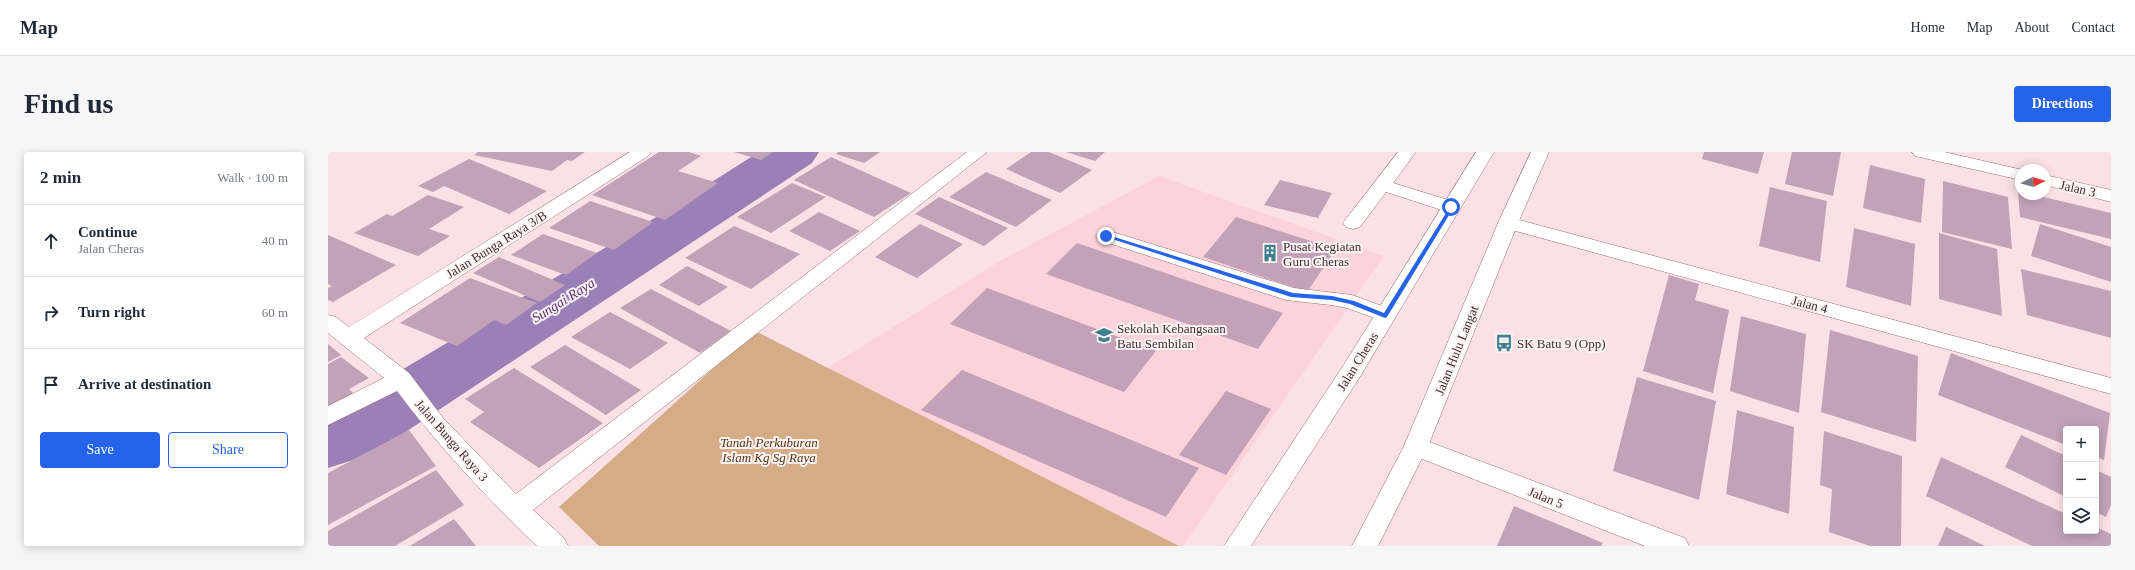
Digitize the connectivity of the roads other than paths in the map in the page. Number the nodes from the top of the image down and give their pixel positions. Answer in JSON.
{"nodes":[{"id":1,"x":642,"y":152,"type":"edge"},
{"id":2,"x":978,"y":152,"type":"edge"},
{"id":3,"x":1407,"y":152,"type":"edge"},
{"id":4,"x":1485,"y":152,"type":"edge"},
{"id":5,"x":1540,"y":152,"type":"edge"},
{"id":6,"x":1921,"y":152,"type":"edge"},
{"id":7,"x":2015,"y":174,"type":"edge"},
{"id":8,"x":2051,"y":181,"type":"edge"},
{"id":9,"x":1382,"y":185,"type":"junction"},
{"id":10,"x":2111,"y":196,"type":"edge"},
{"id":11,"x":1451,"y":207,"type":"junction"},
{"id":12,"x":1353,"y":223,"type":"dead end"},
{"id":13,"x":1508,"y":223,"type":"junction"},
{"id":14,"x":1106,"y":236,"type":"dead end"},
{"id":15,"x":1385,"y":315,"type":"junction"},
{"id":16,"x":328,"y":322,"type":"edge"},
{"id":17,"x":349,"y":337,"type":"junction"},
{"id":18,"x":401,"y":379,"type":"junction"},
{"id":19,"x":2111,"y":386,"type":"edge"},
{"id":20,"x":328,"y":416,"type":"edge"},
{"id":21,"x":1416,"y":446,"type":"junction"},
{"id":22,"x":515,"y":509,"type":"junction"},
{"id":23,"x":555,"y":546,"type":"edge"},
{"id":24,"x":1237,"y":546,"type":"edge"},
{"id":25,"x":1365,"y":546,"type":"edge"},
{"id":26,"x":1676,"y":546,"type":"edge"}],
"edges":[{"from":1,"to":17,"type":"street","name":"Jalan Bunga Raya 3/B"},
{"from":2,"to":22,"type":"street"},
{"from":3,"to":9,"type":"street"},
{"from":4,"to":11,"type":"street","name":"Jalan Cheras"},
{"from":5,"to":13,"type":"street","name":"Jalan Hulu Langat"},
{"from":6,"to":7,"type":"street"},
{"from":8,"to":10,"type":"street","name":"Jalan 3"},
{"from":9,"to":11,"type":"street"},
{"from":9,"to":12,"type":"street"},
{"from":11,"to":15,"type":"street","name":"Jalan Cheras"},
{"from":13,"to":19,"type":"street","name":"Jalan 4"},
{"from":13,"to":21,"type":"street","name":"Jalan Hulu Langat"},
{"from":14,"to":15,"type":"street"},
{"from":15,"to":24,"type":"street","name":"Jalan Cheras"},
{"from":16,"to":17,"type":"street","name":"Jalan Bunga Raya 3"},
{"from":17,"to":18,"type":"street","name":"Jalan Bunga Raya 3"},
{"from":18,"to":20,"type":"street"},
{"from":18,"to":22,"type":"street","name":"Jalan Bunga Raya 3"},
{"from":21,"to":25,"type":"street","name":"Jalan Hulu Langat"},
{"from":21,"to":26,"type":"street","name":"Jalan 5"},
{"from":22,"to":23,"type":"street","name":"Jalan Bunga Raya 3"}]}
